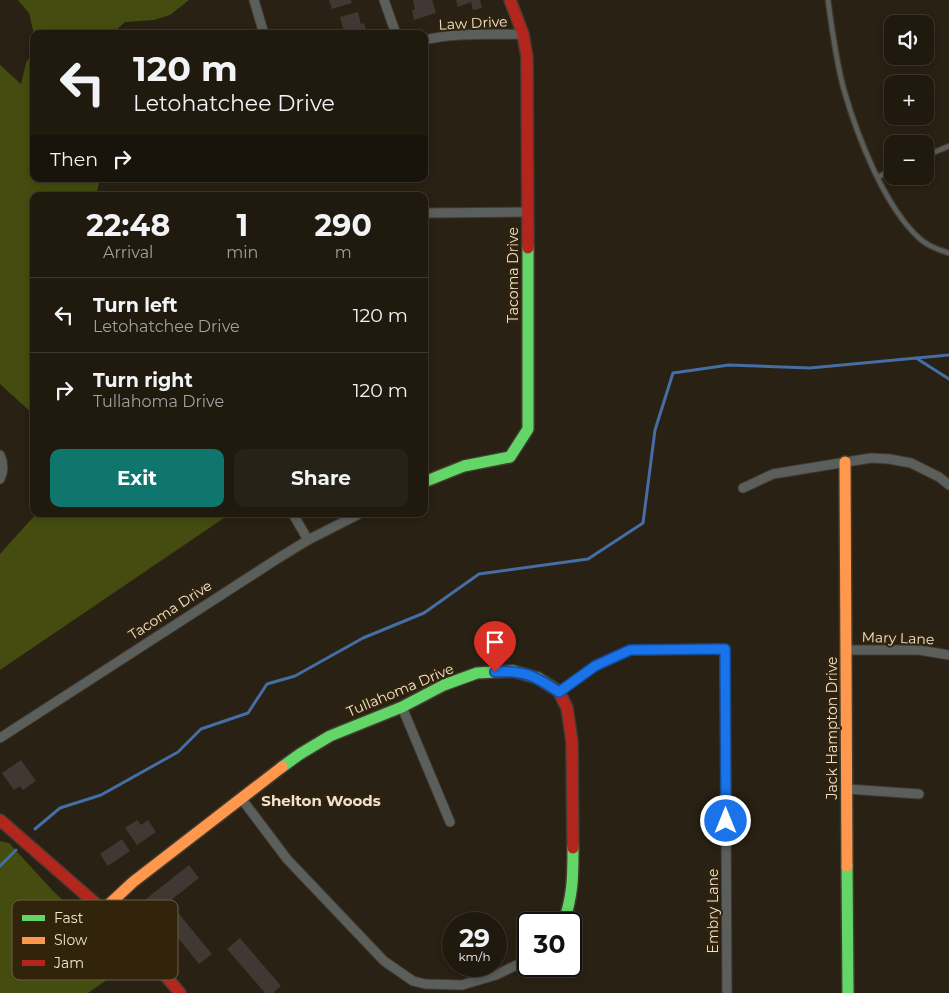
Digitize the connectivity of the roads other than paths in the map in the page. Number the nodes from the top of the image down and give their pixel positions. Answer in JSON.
{"nodes":[{"id":1,"x":254,"y":0,"type":"edge"},
{"id":2,"x":384,"y":0,"type":"edge"},
{"id":3,"x":510,"y":0,"type":"edge"},
{"id":4,"x":828,"y":0,"type":"edge"},
{"id":5,"x":263,"y":30,"type":"edge"},
{"id":6,"x":395,"y":30,"type":"edge"},
{"id":7,"x":523,"y":34,"type":"junction"},
{"id":8,"x":428,"y":39,"type":"edge"},
{"id":9,"x":949,"y":146,"type":"edge"},
{"id":10,"x":934,"y":152,"type":"edge"},
{"id":11,"x":884,"y":174,"type":"edge"},
{"id":12,"x":878,"y":177,"type":"junction"},
{"id":13,"x":528,"y":212,"type":"junction"},
{"id":14,"x":428,"y":213,"type":"edge"},
{"id":15,"x":949,"y":253,"type":"edge"},
{"id":16,"x":0,"y":455,"type":"edge"},
{"id":17,"x":845,"y":462,"type":"junction"},
{"id":18,"x":0,"y":479,"type":"edge"},
{"id":19,"x":428,"y":480,"type":"edge"},
{"id":20,"x":949,"y":485,"type":"edge"},
{"id":21,"x":744,"y":488,"type":"dead end"},
{"id":22,"x":295,"y":517,"type":"edge"},
{"id":23,"x":354,"y":517,"type":"edge"},
{"id":24,"x":308,"y":540,"type":"junction"},
{"id":25,"x":846,"y":650,"type":"junction"},
{"id":26,"x":949,"y":655,"type":"edge"},
{"id":27,"x":559,"y":692,"type":"junction"},
{"id":28,"x":402,"y":707,"type":"junction"},
{"id":29,"x":0,"y":738,"type":"edge"},
{"id":30,"x":847,"y":790,"type":"junction"},
{"id":31,"x":919,"y":794,"type":"dead end"},
{"id":32,"x":241,"y":798,"type":"junction"},
{"id":33,"x":0,"y":820,"type":"edge"},
{"id":34,"x":450,"y":822,"type":"dead end"},
{"id":35,"x":91,"y":900,"type":"edge"},
{"id":36,"x":114,"y":900,"type":"edge"},
{"id":37,"x":567,"y":912,"type":"edge"},
{"id":38,"x":517,"y":964,"type":"edge"},
{"id":39,"x":169,"y":980,"type":"edge"},
{"id":40,"x":180,"y":993,"type":"edge"},
{"id":41,"x":727,"y":993,"type":"edge"},
{"id":42,"x":848,"y":993,"type":"edge"}],
"edges":[{"from":1,"to":5,"type":"street"},
{"from":2,"to":6,"type":"street"},
{"from":3,"to":7,"type":"street","name":"Tacoma Drive"},
{"from":4,"to":12,"type":"lane"},
{"from":7,"to":8,"type":"street","name":"Law Drive"},
{"from":7,"to":13,"type":"street","name":"Tacoma Drive"},
{"from":9,"to":10,"type":"lane"},
{"from":11,"to":12,"type":"lane"},
{"from":12,"to":15,"type":"lane"},
{"from":13,"to":14,"type":"street"},
{"from":13,"to":19,"type":"street","name":"Tacoma Drive"},
{"from":16,"to":18,"type":"street"},
{"from":17,"to":20,"type":"street"},
{"from":17,"to":21,"type":"street"},
{"from":17,"to":25,"type":"street","name":"Jack Hampton Drive"},
{"from":22,"to":24,"type":"street"},
{"from":23,"to":24,"type":"street","name":"Tacoma Drive"},
{"from":24,"to":29,"type":"street","name":"Tacoma Drive"},
{"from":25,"to":26,"type":"street","name":"Mary Lane"},
{"from":25,"to":30,"type":"street","name":"Jack Hampton Drive"},
{"from":27,"to":28,"type":"street","name":"Tullahoma Drive"},
{"from":27,"to":37,"type":"street"},
{"from":27,"to":41,"type":"street","name":"Embry Lane"},
{"from":28,"to":32,"type":"street","name":"Tullahoma Drive"},
{"from":28,"to":34,"type":"street"},
{"from":30,"to":31,"type":"street"},
{"from":30,"to":42,"type":"street","name":"Jack Hampton Drive"},
{"from":32,"to":36,"type":"street","name":"Tullahoma Drive"},
{"from":32,"to":38,"type":"street"},
{"from":33,"to":35,"type":"street"},
{"from":39,"to":40,"type":"street"}]}
